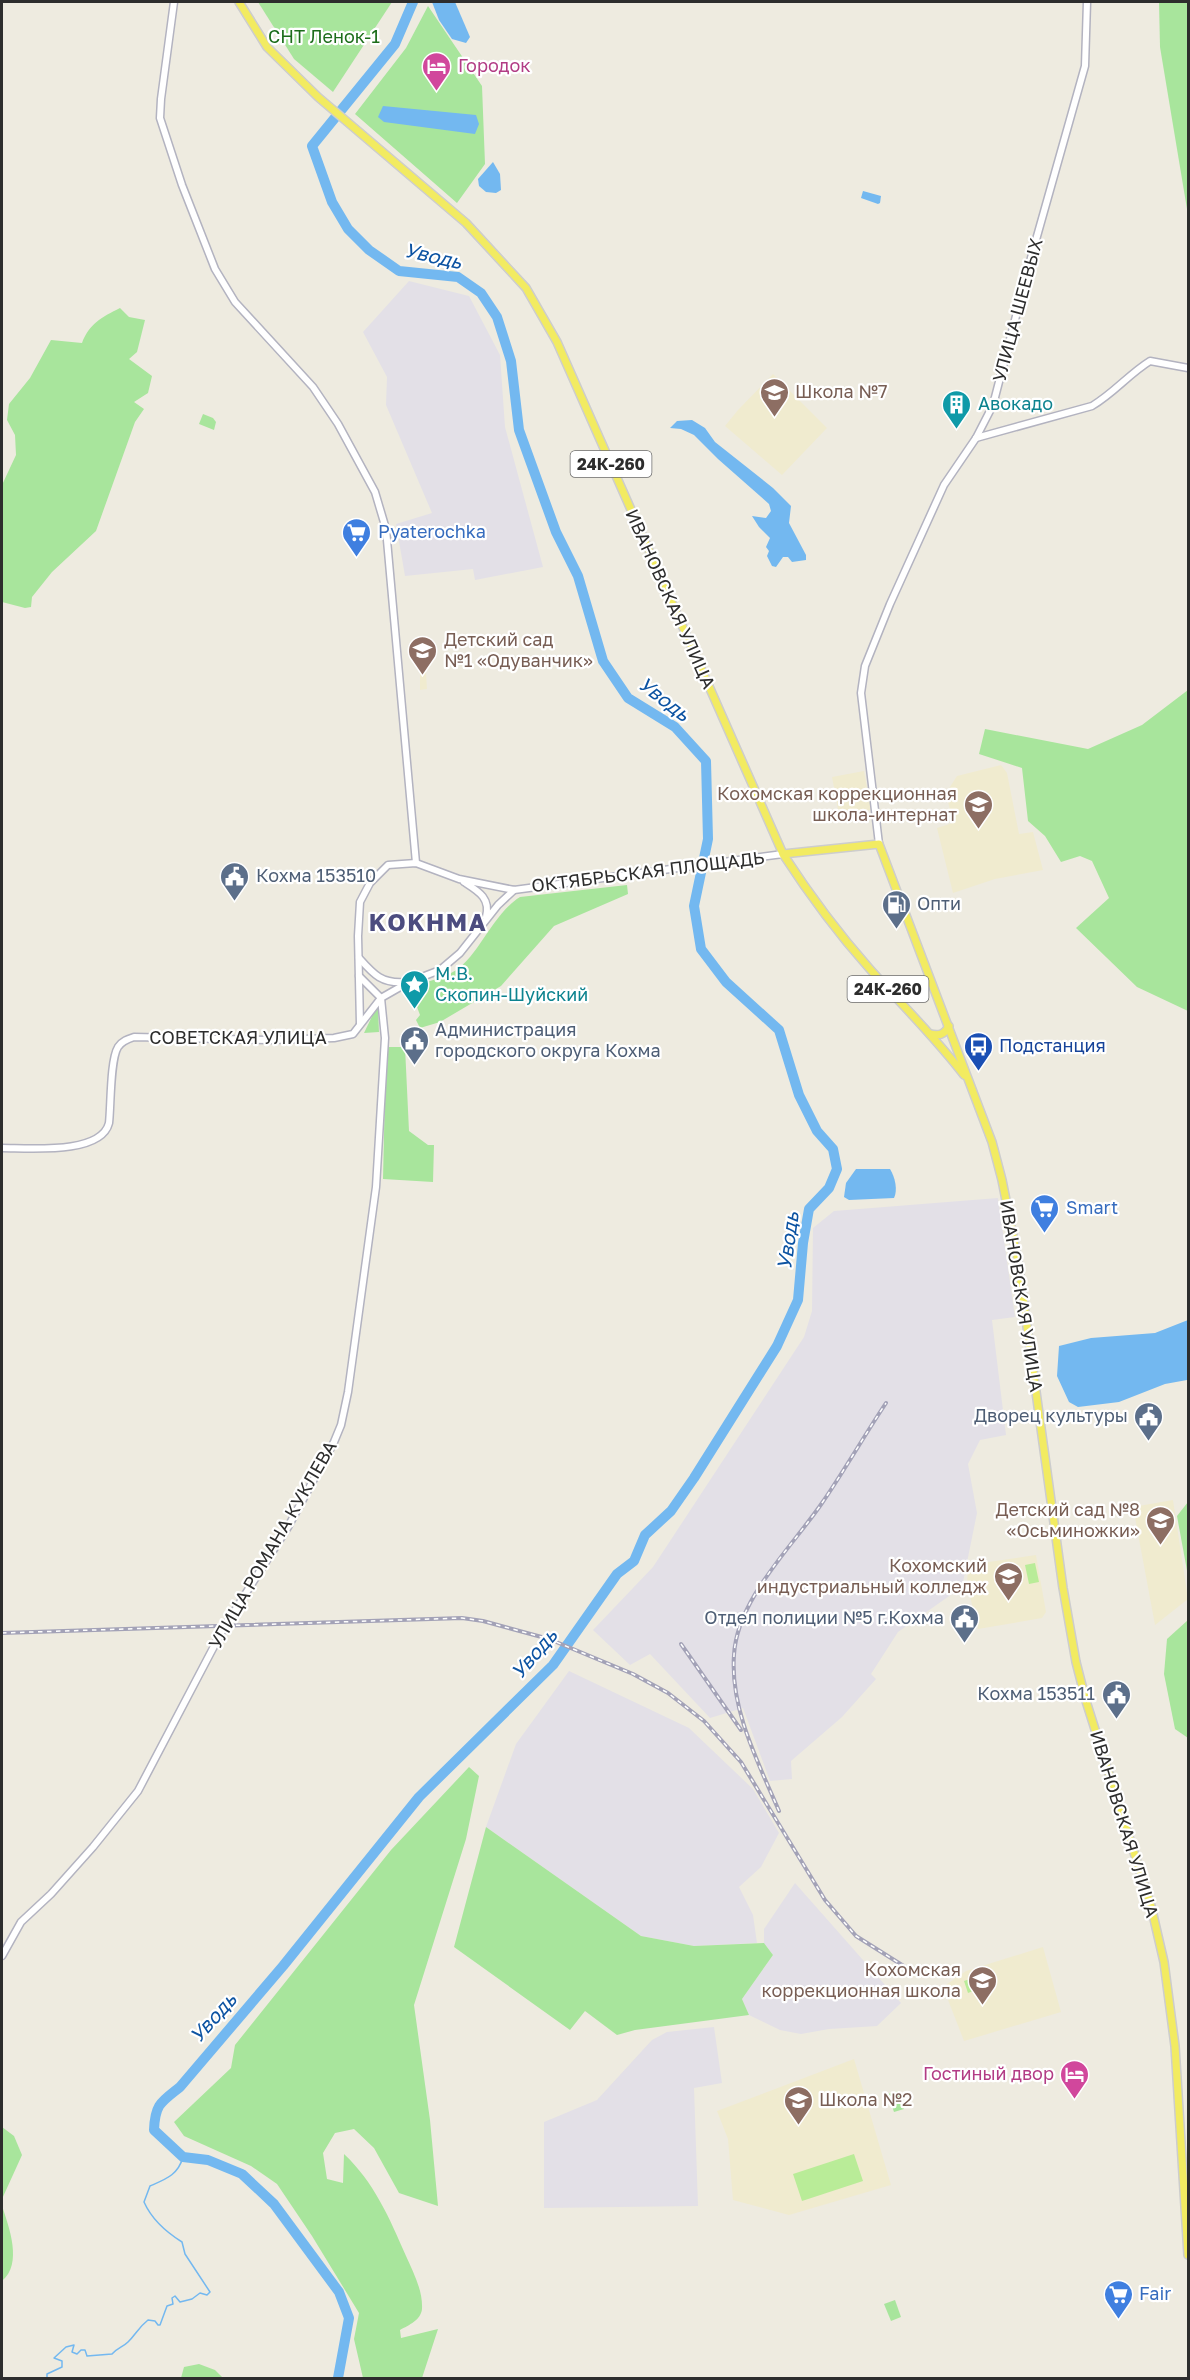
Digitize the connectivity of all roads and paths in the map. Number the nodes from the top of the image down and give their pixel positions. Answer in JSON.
{"nodes":[{"id":1,"x":174,"y":2,"type":"edge"},
{"id":2,"x":239,"y":2,"type":"edge"},
{"id":3,"x":1087,"y":2,"type":"edge"},
{"id":4,"x":1188,"y":368,"type":"edge"},
{"id":5,"x":976,"y":438,"type":"junction"},
{"id":6,"x":879,"y":844,"type":"junction"},
{"id":7,"x":783,"y":854,"type":"junction"},
{"id":8,"x":416,"y":863,"type":"junction"},
{"id":9,"x":459,"y":879,"type":"junction"},
{"id":10,"x":514,"y":890,"type":"junction"},
{"id":11,"x":483,"y":923,"type":"junction"},
{"id":12,"x":359,"y":958,"type":"junction"},
{"id":13,"x":359,"y":976,"type":"junction"},
{"id":14,"x":410,"y":982,"type":"junction"},
{"id":15,"x":381,"y":998,"type":"junction"},
{"id":16,"x":360,"y":1025,"type":"junction"},
{"id":17,"x":949,"y":1026,"type":"junction"},
{"id":18,"x":930,"y":1034,"type":"junction"},
{"id":19,"x":969,"y":1082,"type":"junction"},
{"id":20,"x":2,"y":1148,"type":"edge"},
{"id":21,"x":2,"y":1956,"type":"edge"},
{"id":22,"x":1188,"y":2255,"type":"edge"}],
"edges":[{"from":1,"to":8,"type":"street"},
{"from":2,"to":7,"type":"main road","name":"ИВАНОВСКАЯ УЛИЦА","number":"24К-260"},
{"from":3,"to":5,"type":"street","name":"УЛИЦА ШЕЕВЫХ"},
{"from":4,"to":5,"type":"street"},
{"from":5,"to":6,"type":"street","name":"УЛИЦА ШЕЕВЫХ"},
{"from":6,"to":7,"type":"main road"},
{"from":6,"to":17,"type":"main road","name":"ИВАНОВСКАЯ УЛИЦА"},
{"from":7,"to":10,"type":"street","name":"ОКТЯБРЬСКАЯ ПЛОЩАДЬ"},
{"from":7,"to":18,"type":"main road","name":"ИВАНОВСКАЯ УЛИЦА","number":"24К-260"},
{"from":8,"to":9,"type":"street"},
{"from":8,"to":12,"type":"street"},
{"from":9,"to":10,"type":"street","name":"ОКТЯБРЬСКАЯ ПЛОЩАДЬ"},
{"from":9,"to":11,"type":"street"},
{"from":10,"to":11,"type":"street","name":"СОВЕТСКАЯ УЛИЦА"},
{"from":11,"to":14,"type":"street","name":"СОВЕТСКАЯ УЛИЦА"},
{"from":12,"to":13,"type":"street"},
{"from":12,"to":14,"type":"street"},
{"from":13,"to":15,"type":"street"},
{"from":13,"to":16,"type":"street"},
{"from":14,"to":15,"type":"street","name":"СОВЕТСКАЯ УЛИЦА"},
{"from":15,"to":16,"type":"street","name":"СОВЕТСКАЯ УЛИЦА"},
{"from":15,"to":21,"type":"street","name":"УЛИЦА РОМАНА КУКЛЕВА","bridge":true},
{"from":16,"to":20,"type":"street","name":"СОВЕТСКАЯ УЛИЦА"},
{"from":17,"to":18,"type":"main road"},
{"from":17,"to":19,"type":"main road","name":"ИВАНОВСКАЯ УЛИЦА"},
{"from":18,"to":19,"type":"main road","name":"ИВАНОВСКАЯ УЛИЦА","number":"24К-260"},
{"from":19,"to":22,"type":"main road","name":"ИВАНОВСКАЯ УЛИЦА","number":"24К-260"}]}
